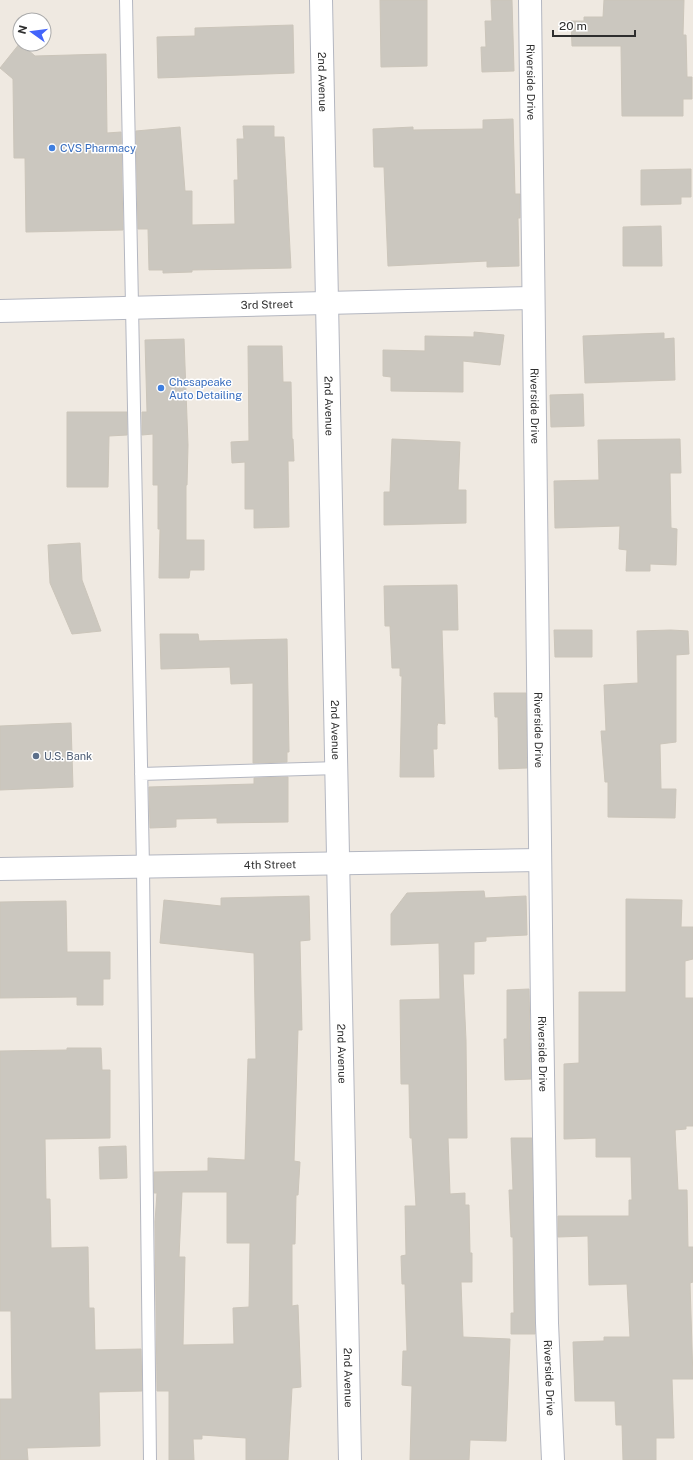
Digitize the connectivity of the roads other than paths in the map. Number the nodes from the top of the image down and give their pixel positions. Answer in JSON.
{"nodes":[{"id":1,"x":126,"y":0,"type":"edge"},
{"id":2,"x":322,"y":0,"type":"edge"},
{"id":3,"x":530,"y":0,"type":"edge"},
{"id":4,"x":533,"y":298,"type":"junction"},
{"id":5,"x":328,"y":304,"type":"junction"},
{"id":6,"x":132,"y":308,"type":"junction"},
{"id":7,"x":0,"y":311,"type":"edge"},
{"id":8,"x":338,"y":768,"type":"junction"},
{"id":9,"x":141,"y":774,"type":"junction"},
{"id":10,"x":540,"y":860,"type":"junction"},
{"id":11,"x":340,"y":863,"type":"junction"},
{"id":12,"x":143,"y":867,"type":"junction"},
{"id":13,"x":0,"y":869,"type":"edge"},
{"id":14,"x":150,"y":1460,"type":"edge"},
{"id":15,"x":350,"y":1460,"type":"edge"},
{"id":16,"x":553,"y":1460,"type":"edge"}],
"edges":[{"from":1,"to":6,"type":"lane"},
{"from":2,"to":5,"type":"street","name":"2nd Avenue"},
{"from":3,"to":4,"type":"street","name":"Riverside Drive"},
{"from":4,"to":5,"type":"street","name":"3rd Street"},
{"from":4,"to":10,"type":"street","name":"Riverside Drive"},
{"from":5,"to":6,"type":"street","name":"3rd Street"},
{"from":5,"to":8,"type":"street","name":"2nd Avenue"},
{"from":6,"to":7,"type":"street","name":"3rd Street"},
{"from":6,"to":9,"type":"lane"},
{"from":8,"to":9,"type":"lane"},
{"from":8,"to":11,"type":"street","name":"2nd Avenue"},
{"from":9,"to":12,"type":"lane"},
{"from":10,"to":11,"type":"street","name":"4th Street"},
{"from":10,"to":16,"type":"street","name":"Riverside Drive"},
{"from":11,"to":12,"type":"street","name":"4th Street"},
{"from":11,"to":15,"type":"street","name":"2nd Avenue"},
{"from":12,"to":13,"type":"street","name":"4th Street"},
{"from":12,"to":14,"type":"lane"}]}
